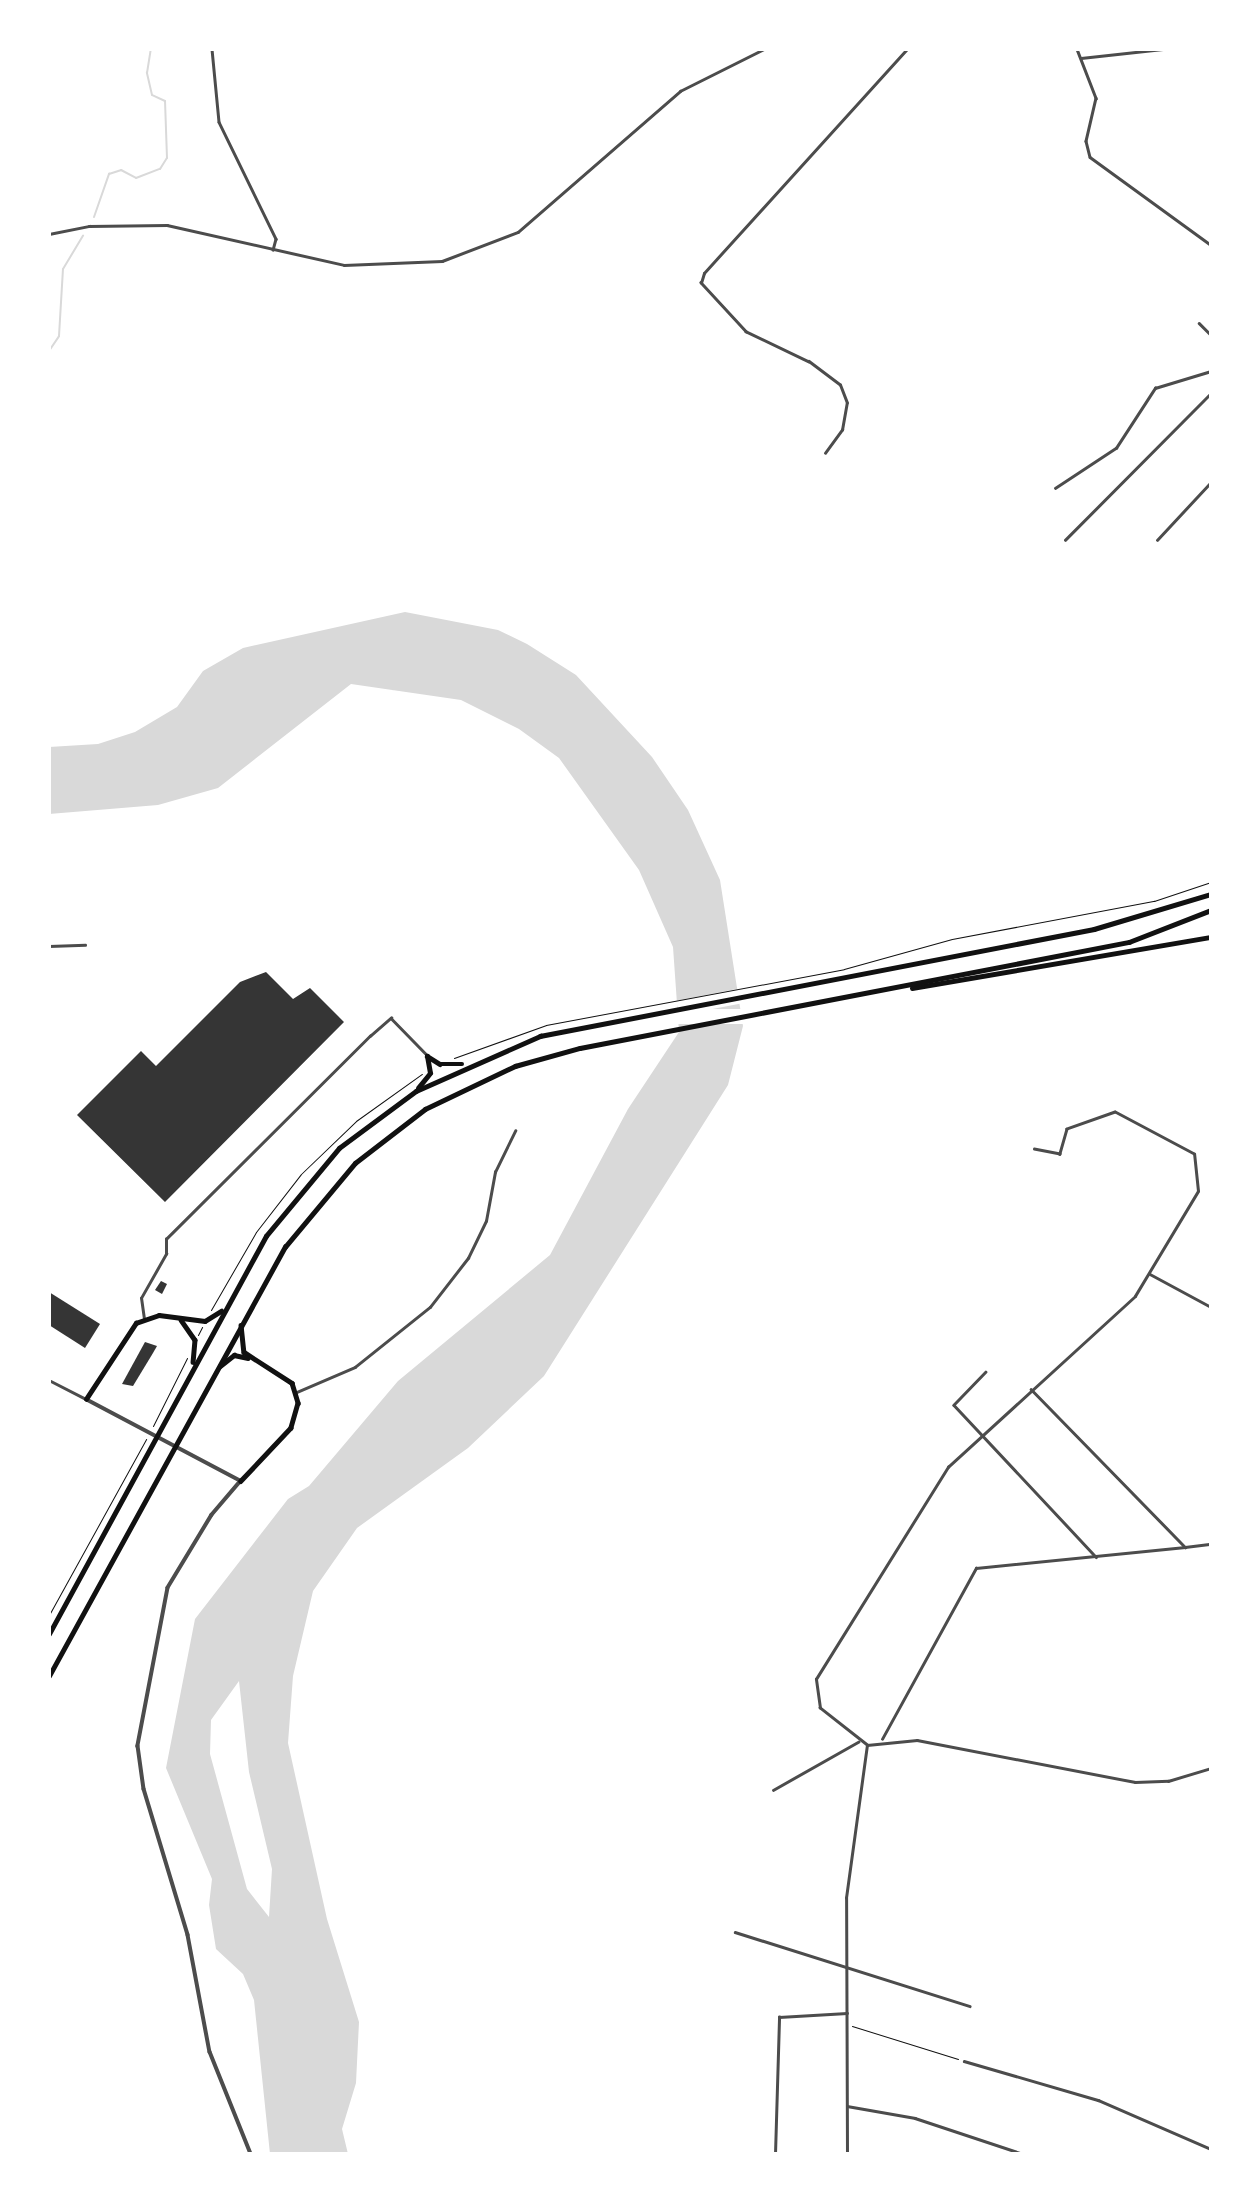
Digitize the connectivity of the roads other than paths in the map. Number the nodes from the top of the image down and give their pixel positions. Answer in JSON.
{"nodes":[{"id":1,"x":212,"y":49,"type":"edge"},
{"id":2,"x":764,"y":49,"type":"edge"},
{"id":3,"x":906,"y":49,"type":"edge"},
{"id":4,"x":1077,"y":49,"type":"edge"},
{"id":5,"x":1163,"y":49,"type":"edge"},
{"id":6,"x":1081,"y":58,"type":"junction"},
{"id":7,"x":49,"y":234,"type":"edge"},
{"id":8,"x":1211,"y":245,"type":"edge"},
{"id":9,"x":273,"y":250,"type":"junction"},
{"id":10,"x":1199,"y":323,"type":"dead end"},
{"id":11,"x":1211,"y":335,"type":"edge"},
{"id":12,"x":1211,"y":371,"type":"edge"},
{"id":13,"x":1211,"y":393,"type":"edge"},
{"id":14,"x":825,"y":453,"type":"dead end"},
{"id":15,"x":1211,"y":482,"type":"edge"},
{"id":16,"x":1055,"y":488,"type":"dead end"},
{"id":17,"x":1157,"y":540,"type":"dead end"},
{"id":18,"x":1065,"y":541,"type":"dead end"},
{"id":19,"x":1211,"y":894,"type":"edge"},
{"id":20,"x":1211,"y":910,"type":"edge"},
{"id":21,"x":1211,"y":937,"type":"edge"},
{"id":22,"x":85,"y":945,"type":"dead end"},
{"id":23,"x":49,"y":946,"type":"edge"},
{"id":24,"x":864,"y":995,"type":"junction"},
{"id":25,"x":427,"y":1056,"type":"junction"},
{"id":26,"x":466,"y":1064,"type":"junction"},
{"id":27,"x":415,"y":1091,"type":"junction"},
{"id":28,"x":515,"y":1131,"type":"dead end"},
{"id":29,"x":1034,"y":1149,"type":"dead end"},
{"id":30,"x":1149,"y":1273,"type":"junction"},
{"id":31,"x":1211,"y":1307,"type":"edge"},
{"id":32,"x":223,"y":1309,"type":"junction"},
{"id":33,"x":243,"y":1318,"type":"junction"},
{"id":34,"x":144,"y":1319,"type":"junction"},
{"id":35,"x":180,"y":1320,"type":"junction"},
{"id":36,"x":260,"y":1362,"type":"junction"},
{"id":37,"x":191,"y":1369,"type":"junction"},
{"id":38,"x":215,"y":1372,"type":"junction"},
{"id":39,"x":986,"y":1372,"type":"dead end"},
{"id":40,"x":49,"y":1380,"type":"edge"},
{"id":41,"x":1031,"y":1389,"type":"junction"},
{"id":42,"x":297,"y":1392,"type":"junction"},
{"id":43,"x":86,"y":1399,"type":"junction"},
{"id":44,"x":982,"y":1433,"type":"junction"},
{"id":45,"x":241,"y":1481,"type":"junction"},
{"id":46,"x":1211,"y":1544,"type":"edge"},
{"id":47,"x":1185,"y":1547,"type":"junction"},
{"id":48,"x":1096,"y":1557,"type":"junction"},
{"id":49,"x":49,"y":1634,"type":"edge"},
{"id":50,"x":49,"y":1676,"type":"edge"},
{"id":51,"x":882,"y":1739,"type":"junction"},
{"id":52,"x":858,"y":1742,"type":"junction"},
{"id":53,"x":867,"y":1745,"type":"junction"},
{"id":54,"x":1211,"y":1768,"type":"edge"},
{"id":55,"x":773,"y":1790,"type":"dead end"},
{"id":56,"x":735,"y":1932,"type":"dead end"},
{"id":57,"x":847,"y":1965,"type":"junction"},
{"id":58,"x":970,"y":2006,"type":"dead end"},
{"id":59,"x":847,"y":2012,"type":"junction"},
{"id":60,"x":964,"y":2061,"type":"road end"},
{"id":61,"x":847,"y":2106,"type":"junction"},
{"id":62,"x":1211,"y":2149,"type":"edge"},
{"id":63,"x":251,"y":2154,"type":"edge"},
{"id":64,"x":775,"y":2154,"type":"edge"},
{"id":65,"x":847,"y":2154,"type":"edge"},
{"id":66,"x":1023,"y":2154,"type":"edge"}],
"edges":[{"from":1,"to":9,"type":"street"},
{"from":2,"to":9,"type":"street"},
{"from":3,"to":14,"type":"street"},
{"from":4,"to":6,"type":"street"},
{"from":5,"to":6,"type":"street"},
{"from":6,"to":8,"type":"street"},
{"from":7,"to":9,"type":"street"},
{"from":10,"to":11,"type":"street"},
{"from":12,"to":16,"type":"street"},
{"from":13,"to":18,"type":"street"},
{"from":15,"to":17,"type":"street"},
{"from":19,"to":26,"type":"highway"},
{"from":20,"to":24,"type":"highway"},
{"from":21,"to":24,"type":"highway"},
{"from":22,"to":23,"type":"street"},
{"from":24,"to":33,"type":"highway"},
{"from":25,"to":26,"type":"highway"},
{"from":25,"to":27,"type":"highway"},
{"from":25,"to":34,"type":"street"},
{"from":26,"to":27,"type":"highway"},
{"from":27,"to":32,"type":"highway"},
{"from":28,"to":42,"type":"street"},
{"from":29,"to":30,"type":"street"},
{"from":30,"to":31,"type":"street"},
{"from":30,"to":41,"type":"street"},
{"from":32,"to":35,"type":"highway"},
{"from":32,"to":37,"type":"highway"},
{"from":33,"to":36,"type":"highway"},
{"from":33,"to":38,"type":"highway"},
{"from":34,"to":35,"type":"highway"},
{"from":34,"to":43,"type":"highway"},
{"from":35,"to":37,"type":"highway"},
{"from":36,"to":38,"type":"highway"},
{"from":36,"to":42,"type":"highway"},
{"from":37,"to":49,"type":"highway"},
{"from":38,"to":50,"type":"highway"},
{"from":39,"to":44,"type":"street"},
{"from":40,"to":43,"type":"street"},
{"from":41,"to":44,"type":"street"},
{"from":41,"to":47,"type":"street"},
{"from":42,"to":45,"type":"highway"},
{"from":43,"to":45,"type":"street"},
{"from":44,"to":48,"type":"street"},
{"from":44,"to":52,"type":"street"},
{"from":45,"to":63,"type":"street"},
{"from":46,"to":47,"type":"street"},
{"from":47,"to":48,"type":"street"},
{"from":48,"to":51,"type":"street"},
{"from":51,"to":53,"type":"street"},
{"from":51,"to":54,"type":"street"},
{"from":52,"to":53,"type":"street"},
{"from":52,"to":55,"type":"street"},
{"from":53,"to":57,"type":"street"},
{"from":56,"to":57,"type":"street"},
{"from":57,"to":58,"type":"street"},
{"from":57,"to":59,"type":"street"},
{"from":59,"to":61,"type":"street"},
{"from":59,"to":64,"type":"street"},
{"from":60,"to":62,"type":"street"},
{"from":61,"to":65,"type":"street"},
{"from":61,"to":66,"type":"street"}]}
